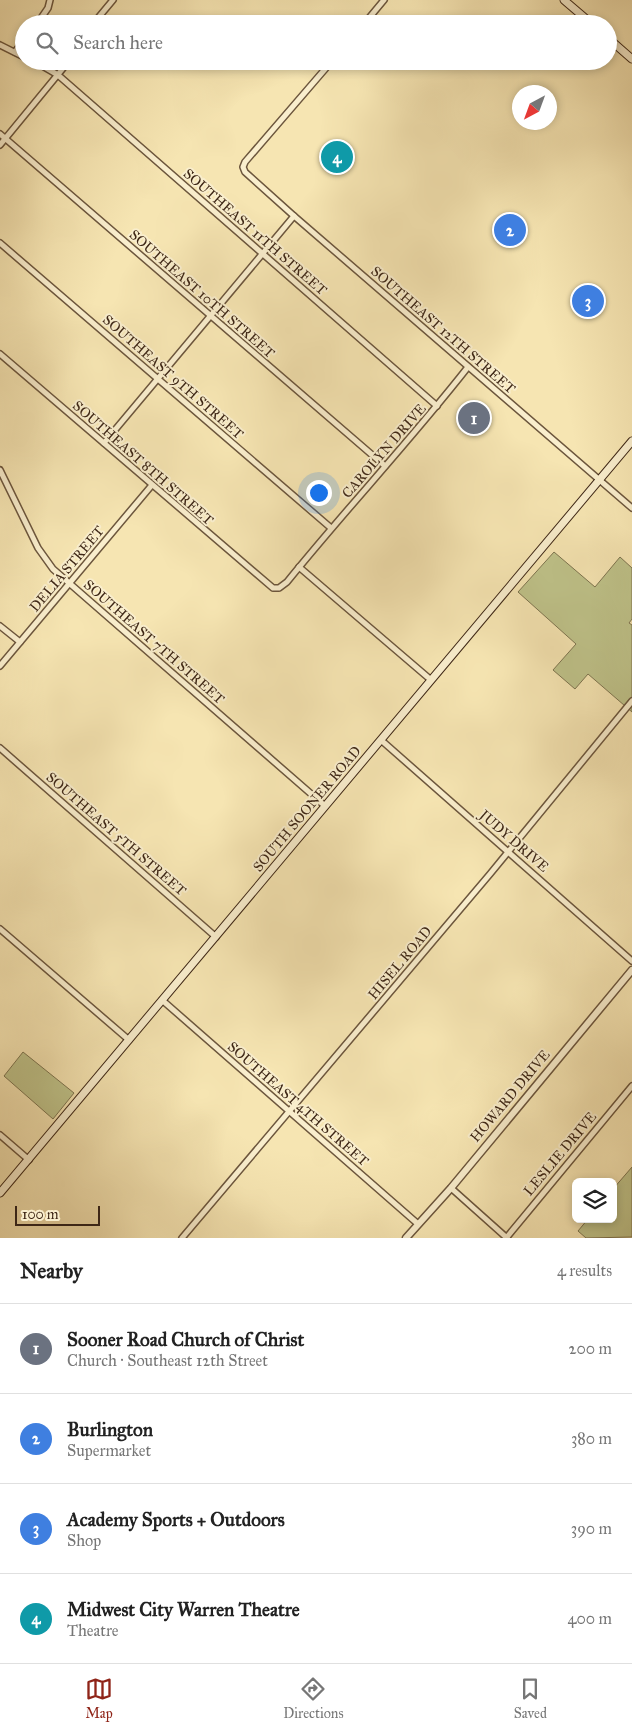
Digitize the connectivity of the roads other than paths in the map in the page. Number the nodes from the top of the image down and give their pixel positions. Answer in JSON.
{"nodes":[{"id":1,"x":50,"y":0,"type":"edge"},
{"id":2,"x":113,"y":0,"type":"edge"},
{"id":3,"x":384,"y":0,"type":"edge"},
{"id":4,"x":568,"y":1,"type":"edge"},
{"id":5,"x":43,"y":15,"type":"edge"},
{"id":6,"x":100,"y":15,"type":"edge"},
{"id":7,"x":372,"y":15,"type":"edge"},
{"id":8,"x":583,"y":15,"type":"edge"},
{"id":9,"x":0,"y":45,"type":"edge"},
{"id":10,"x":617,"y":46,"type":"edge"},
{"id":11,"x":15,"y":52,"type":"edge"},
{"id":12,"x":632,"y":58,"type":"edge"},
{"id":13,"x":49,"y":70,"type":"edge"},
{"id":14,"x":62,"y":70,"type":"edge"},
{"id":15,"x":324,"y":70,"type":"edge"},
{"id":16,"x":58,"y":75,"type":"junction"},
{"id":17,"x":0,"y":134,"type":"edge"},
{"id":18,"x":5,"y":139,"type":"junction"},
{"id":19,"x":0,"y":145,"type":"edge"},
{"id":20,"x":294,"y":216,"type":"junction"},
{"id":21,"x":0,"y":243,"type":"edge"},
{"id":22,"x":262,"y":252,"type":"junction"},
{"id":23,"x":210,"y":316,"type":"junction"},
{"id":24,"x":0,"y":354,"type":"edge"},
{"id":25,"x":468,"y":367,"type":"junction"},
{"id":26,"x":157,"y":378,"type":"junction"},
{"id":27,"x":438,"y":406,"type":"junction"},
{"id":28,"x":632,"y":441,"type":"edge"},
{"id":29,"x":104,"y":443,"type":"junction"},
{"id":30,"x":385,"y":466,"type":"junction"},
{"id":31,"x":0,"y":470,"type":"edge"},
{"id":32,"x":599,"y":480,"type":"junction"},
{"id":33,"x":152,"y":486,"type":"junction"},
{"id":34,"x":632,"y":508,"type":"edge"},
{"id":35,"x":331,"y":528,"type":"junction"},
{"id":36,"x":299,"y":567,"type":"junction"},
{"id":37,"x":70,"y":584,"type":"junction"},
{"id":38,"x":272,"y":588,"type":"joint"},
{"id":39,"x":0,"y":626,"type":"edge"},
{"id":40,"x":20,"y":642,"type":"junction"},
{"id":41,"x":0,"y":666,"type":"edge"},
{"id":42,"x":431,"y":680,"type":"junction"},
{"id":43,"x":632,"y":701,"type":"edge"},
{"id":44,"x":380,"y":740,"type":"junction"},
{"id":45,"x":0,"y":748,"type":"edge"},
{"id":46,"x":325,"y":806,"type":"junction"},
{"id":47,"x":508,"y":851,"type":"junction"},
{"id":48,"x":0,"y":930,"type":"edge"},
{"id":49,"x":216,"y":937,"type":"junction"},
{"id":50,"x":632,"y":960,"type":"edge"},
{"id":51,"x":632,"y":970,"type":"edge"},
{"id":52,"x":162,"y":1000,"type":"junction"},
{"id":53,"x":129,"y":1040,"type":"junction"},
{"id":54,"x":632,"y":1086,"type":"edge"},
{"id":55,"x":290,"y":1111,"type":"junction"},
{"id":56,"x":0,"y":1135,"type":"edge"},
{"id":57,"x":29,"y":1160,"type":"junction"},
{"id":58,"x":451,"y":1188,"type":"junction"},
{"id":59,"x":0,"y":1193,"type":"edge"},
{"id":60,"x":418,"y":1224,"type":"junction"},
{"id":61,"x":182,"y":1238,"type":"edge"},
{"id":62,"x":406,"y":1238,"type":"edge"},
{"id":63,"x":507,"y":1238,"type":"edge"}],
"edges":[{"from":1,"to":5,"type":"street"},
{"from":2,"to":6,"type":"street"},
{"from":3,"to":7,"type":"street"},
{"from":4,"to":8,"type":"main road"},
{"from":9,"to":11,"type":"street"},
{"from":10,"to":12,"type":"main road"},
{"from":13,"to":16,"type":"street","name":"SOUTHEAST 11TH STREET"},
{"from":14,"to":16,"type":"street"},
{"from":15,"to":20,"type":"street","name":"SOUTHEAST 12TH STREET"},
{"from":16,"to":18,"type":"street"},
{"from":16,"to":22,"type":"street","name":"SOUTHEAST 11TH STREET"},
{"from":17,"to":18,"type":"street","name":"SOUTHEAST 10TH STREET"},
{"from":18,"to":19,"type":"street"},
{"from":18,"to":23,"type":"street","name":"SOUTHEAST 10TH STREET"},
{"from":20,"to":22,"type":"street"},
{"from":20,"to":25,"type":"street","name":"SOUTHEAST 12TH STREET"},
{"from":21,"to":26,"type":"street","name":"SOUTHEAST 9TH STREET"},
{"from":22,"to":23,"type":"street"},
{"from":22,"to":27,"type":"street","name":"SOUTHEAST 11TH STREET"},
{"from":23,"to":26,"type":"street"},
{"from":23,"to":30,"type":"street","name":"SOUTHEAST 10TH STREET"},
{"from":24,"to":29,"type":"street","name":"SOUTHEAST 8TH STREET"},
{"from":25,"to":27,"type":"street","name":"CAROLYN DRIVE"},
{"from":25,"to":32,"type":"street","name":"SOUTHEAST 12TH STREET"},
{"from":26,"to":29,"type":"street"},
{"from":26,"to":35,"type":"street","name":"SOUTHEAST 9TH STREET"},
{"from":27,"to":30,"type":"street","name":"CAROLYN DRIVE"},
{"from":28,"to":32,"type":"main road","name":"SOUTH SOONER ROAD"},
{"from":29,"to":33,"type":"street","name":"SOUTHEAST 8TH STREET"},
{"from":30,"to":35,"type":"street","name":"CAROLYN DRIVE"},
{"from":31,"to":37,"type":"street","name":"SOUTHEAST 7TH STREET"},
{"from":32,"to":34,"type":"street","name":"SOUTHEAST 12TH STREET"},
{"from":32,"to":42,"type":"main road","name":"SOUTH SOONER ROAD"},
{"from":33,"to":37,"type":"street","name":"DELIA STREET"},
{"from":33,"to":38,"type":"street","name":"SOUTHEAST 8TH STREET"},
{"from":35,"to":36,"type":"street","name":"CAROLYN DRIVE"},
{"from":36,"to":38,"type":"street","name":"CAROLYN DRIVE"},
{"from":36,"to":42,"type":"street"},
{"from":37,"to":40,"type":"street","name":"DELIA STREET"},
{"from":37,"to":46,"type":"street","name":"SOUTHEAST 7TH STREET"},
{"from":39,"to":40,"type":"street"},
{"from":40,"to":41,"type":"street","name":"DELIA STREET"},
{"from":42,"to":44,"type":"main road","name":"SOUTH SOONER ROAD"},
{"from":43,"to":47,"type":"street","name":"HISEL ROAD"},
{"from":44,"to":46,"type":"main road","name":"SOUTH SOONER ROAD"},
{"from":44,"to":47,"type":"street","name":"JUDY DRIVE"},
{"from":45,"to":49,"type":"street","name":"SOUTHEAST 5TH STREET"},
{"from":46,"to":49,"type":"main road","name":"SOUTH SOONER ROAD"},
{"from":47,"to":50,"type":"street","name":"JUDY DRIVE"},
{"from":47,"to":55,"type":"street","name":"HISEL ROAD"},
{"from":48,"to":53,"type":"street"},
{"from":49,"to":52,"type":"main road","name":"SOUTH SOONER ROAD"},
{"from":51,"to":58,"type":"street","name":"HOWARD DRIVE"},
{"from":52,"to":53,"type":"main road","name":"SOUTH SOONER ROAD"},
{"from":52,"to":55,"type":"street","name":"SOUTHEAST 4TH STREET"},
{"from":53,"to":57,"type":"main road","name":"SOUTH SOONER ROAD"},
{"from":54,"to":63,"type":"street","name":"LESLIE DRIVE"},
{"from":55,"to":60,"type":"street","name":"SOUTHEAST 4TH STREET"},
{"from":55,"to":61,"type":"street","name":"HISEL ROAD"},
{"from":56,"to":57,"type":"street"},
{"from":57,"to":59,"type":"main road","name":"SOUTH SOONER ROAD"},
{"from":58,"to":60,"type":"street","name":"HOWARD DRIVE"},
{"from":58,"to":63,"type":"street"},
{"from":60,"to":62,"type":"street","name":"HOWARD DRIVE"}]}
